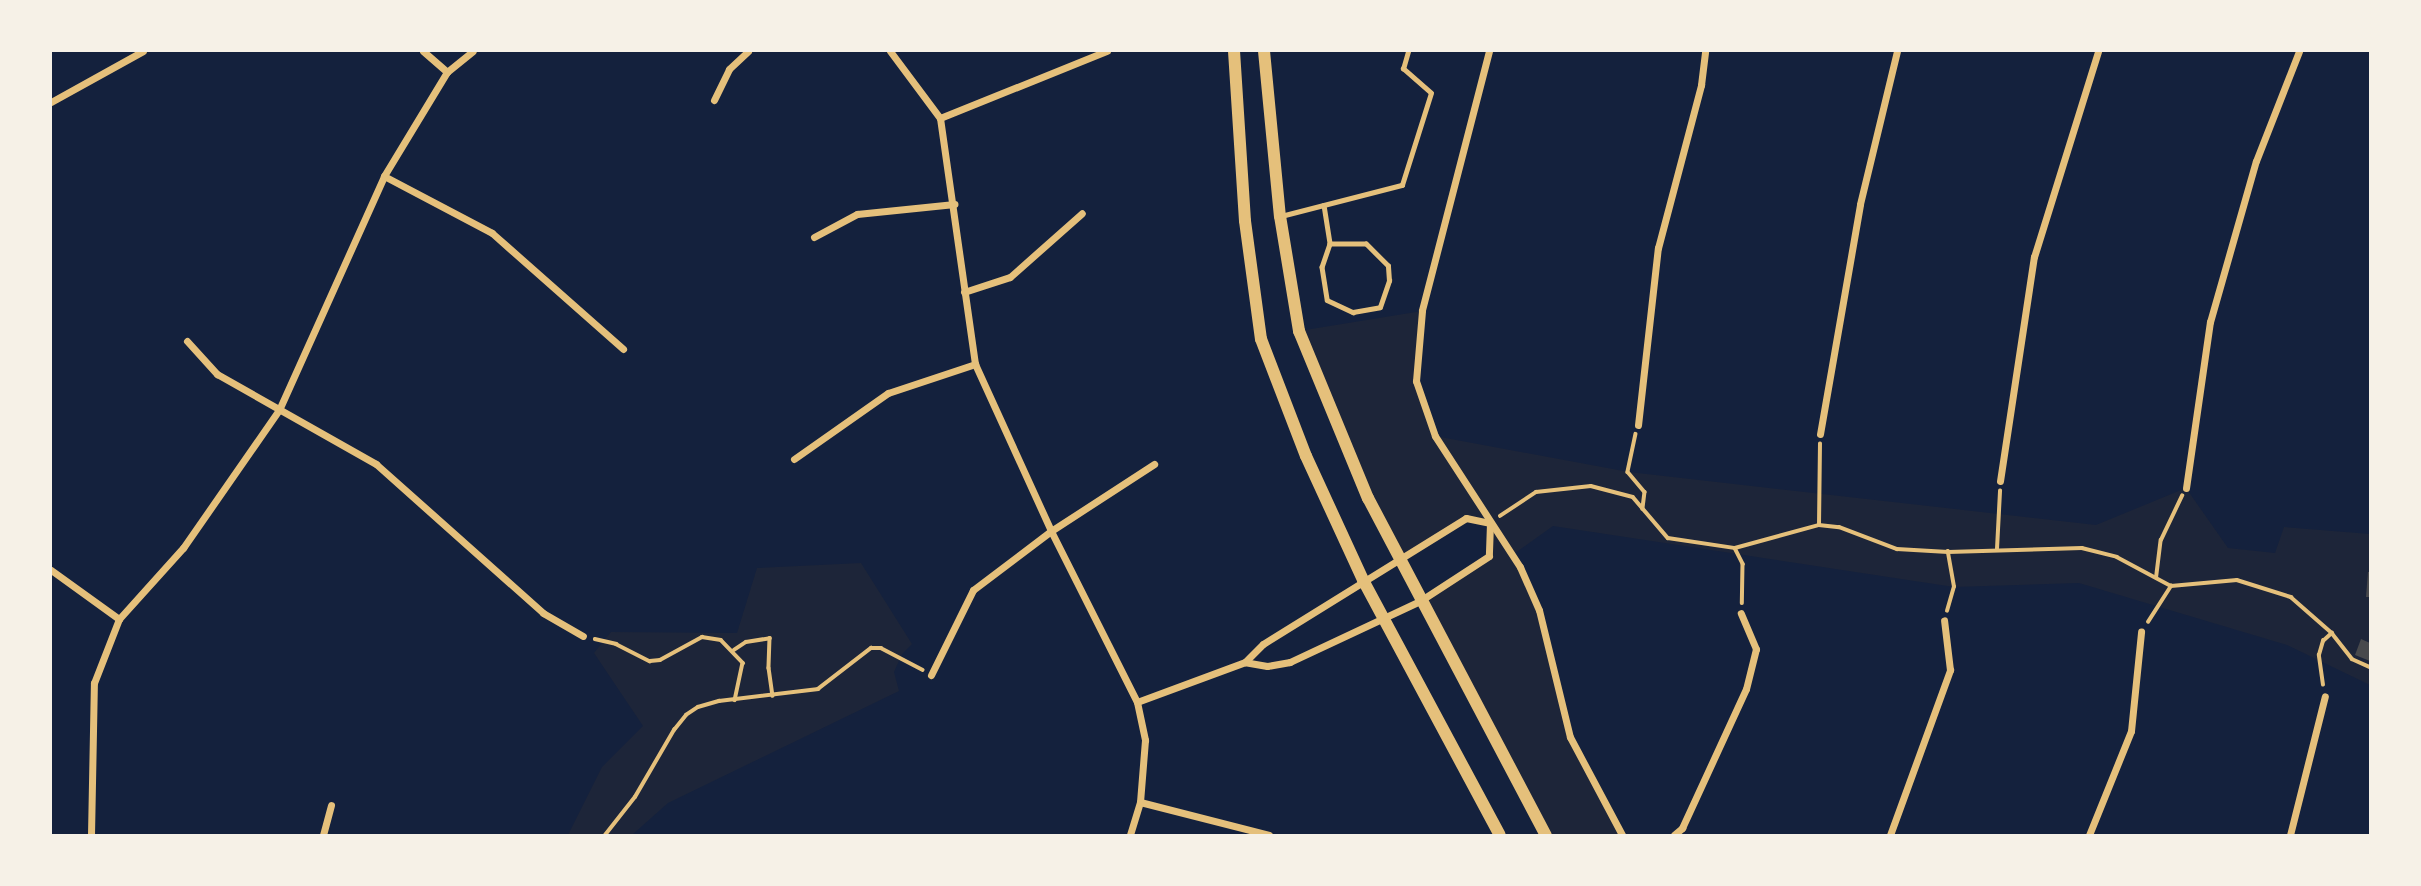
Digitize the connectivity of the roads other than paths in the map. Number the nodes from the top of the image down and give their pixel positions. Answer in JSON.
{"nodes":[{"id":1,"x":143,"y":51,"type":"edge"},
{"id":2,"x":424,"y":51,"type":"edge"},
{"id":3,"x":473,"y":51,"type":"edge"},
{"id":4,"x":748,"y":51,"type":"edge"},
{"id":5,"x":890,"y":51,"type":"edge"},
{"id":6,"x":1104,"y":51,"type":"edge"},
{"id":7,"x":1234,"y":51,"type":"edge"},
{"id":8,"x":1264,"y":51,"type":"edge"},
{"id":9,"x":1408,"y":51,"type":"edge"},
{"id":10,"x":1489,"y":51,"type":"edge"},
{"id":11,"x":1705,"y":51,"type":"edge"},
{"id":12,"x":1897,"y":51,"type":"edge"},
{"id":13,"x":2098,"y":51,"type":"edge"},
{"id":14,"x":2299,"y":51,"type":"edge"},
{"id":15,"x":447,"y":72,"type":"junction"},
{"id":16,"x":714,"y":100,"type":"dead end"},
{"id":17,"x":51,"y":102,"type":"edge"},
{"id":18,"x":940,"y":118,"type":"junction"},
{"id":19,"x":384,"y":176,"type":"junction"},
{"id":20,"x":954,"y":204,"type":"junction"},
{"id":21,"x":1324,"y":205,"type":"junction"},
{"id":22,"x":1082,"y":213,"type":"dead end"},
{"id":23,"x":1280,"y":216,"type":"junction"},
{"id":24,"x":814,"y":237,"type":"dead end"},
{"id":25,"x":1331,"y":244,"type":"junction"},
{"id":26,"x":964,"y":292,"type":"junction"},
{"id":27,"x":187,"y":341,"type":"dead end"},
{"id":28,"x":623,"y":349,"type":"dead end"},
{"id":29,"x":975,"y":364,"type":"junction"},
{"id":30,"x":279,"y":410,"type":"junction"},
{"id":31,"x":1638,"y":425,"type":"road end"},
{"id":32,"x":1820,"y":435,"type":"road end"},
{"id":33,"x":794,"y":458,"type":"dead end"},
{"id":34,"x":1154,"y":464,"type":"dead end"},
{"id":35,"x":2000,"y":481,"type":"road end"},
{"id":36,"x":2186,"y":488,"type":"road end"},
{"id":37,"x":1490,"y":523,"type":"junction"},
{"id":38,"x":1051,"y":531,"type":"junction"},
{"id":39,"x":1397,"y":558,"type":"junction"},
{"id":40,"x":51,"y":570,"type":"edge"},
{"id":41,"x":1363,"y":580,"type":"junction"},
{"id":42,"x":1420,"y":601,"type":"junction"},
{"id":43,"x":1741,"y":613,"type":"road end"},
{"id":44,"x":1384,"y":618,"type":"junction"},
{"id":45,"x":119,"y":619,"type":"junction"},
{"id":46,"x":1944,"y":620,"type":"road end"},
{"id":47,"x":2141,"y":632,"type":"road end"},
{"id":48,"x":583,"y":636,"type":"road end"},
{"id":49,"x":1245,"y":662,"type":"junction"},
{"id":50,"x":931,"y":675,"type":"road end"},
{"id":51,"x":2325,"y":695,"type":"road end"},
{"id":52,"x":1137,"y":702,"type":"junction"},
{"id":53,"x":1140,"y":802,"type":"junction"},
{"id":54,"x":331,"y":805,"type":"dead end"},
{"id":55,"x":91,"y":835,"type":"edge"},
{"id":56,"x":323,"y":835,"type":"edge"},
{"id":57,"x":1130,"y":835,"type":"edge"},
{"id":58,"x":1269,"y":835,"type":"edge"},
{"id":59,"x":1500,"y":835,"type":"edge"},
{"id":60,"x":1546,"y":835,"type":"edge"},
{"id":61,"x":1622,"y":835,"type":"edge"},
{"id":62,"x":1674,"y":835,"type":"edge"},
{"id":63,"x":1890,"y":835,"type":"edge"},
{"id":64,"x":2089,"y":835,"type":"edge"},
{"id":65,"x":2290,"y":835,"type":"edge"}],
"edges":[{"from":1,"to":17,"type":"street"},
{"from":2,"to":15,"type":"street"},
{"from":3,"to":15,"type":"street"},
{"from":4,"to":16,"type":"street"},
{"from":5,"to":18,"type":"street"},
{"from":6,"to":18,"type":"street"},
{"from":7,"to":41,"type":"street"},
{"from":8,"to":23,"type":"street"},
{"from":9,"to":21,"type":"lane"},
{"from":10,"to":37,"type":"street"},
{"from":11,"to":31,"type":"street"},
{"from":12,"to":32,"type":"street"},
{"from":13,"to":35,"type":"street"},
{"from":14,"to":36,"type":"street"},
{"from":15,"to":19,"type":"street"},
{"from":18,"to":20,"type":"street"},
{"from":19,"to":28,"type":"street"},
{"from":19,"to":30,"type":"street"},
{"from":20,"to":24,"type":"street"},
{"from":20,"to":26,"type":"street"},
{"from":21,"to":23,"type":"lane"},
{"from":21,"to":25,"type":"lane"},
{"from":22,"to":26,"type":"street"},
{"from":23,"to":39,"type":"street"},
{"from":25,"to":25,"type":"lane"},
{"from":26,"to":29,"type":"street"},
{"from":27,"to":30,"type":"street"},
{"from":29,"to":33,"type":"street"},
{"from":29,"to":38,"type":"street"},
{"from":30,"to":45,"type":"street"},
{"from":30,"to":48,"type":"street"},
{"from":34,"to":38,"type":"street"},
{"from":37,"to":39,"type":"street"},
{"from":37,"to":42,"type":"street"},
{"from":37,"to":61,"type":"street"},
{"from":38,"to":50,"type":"street"},
{"from":38,"to":52,"type":"street"},
{"from":39,"to":41,"type":"street"},
{"from":39,"to":42,"type":"street"},
{"from":40,"to":45,"type":"street"},
{"from":41,"to":44,"type":"street"},
{"from":41,"to":49,"type":"street"},
{"from":42,"to":44,"type":"street"},
{"from":42,"to":60,"type":"street"},
{"from":43,"to":62,"type":"street"},
{"from":44,"to":49,"type":"street"},
{"from":44,"to":59,"type":"street"},
{"from":45,"to":55,"type":"street"},
{"from":46,"to":63,"type":"street"},
{"from":47,"to":64,"type":"street"},
{"from":49,"to":52,"type":"street"},
{"from":51,"to":65,"type":"street"},
{"from":52,"to":53,"type":"street"},
{"from":53,"to":57,"type":"street"},
{"from":53,"to":58,"type":"street"},
{"from":54,"to":56,"type":"street"}]}
